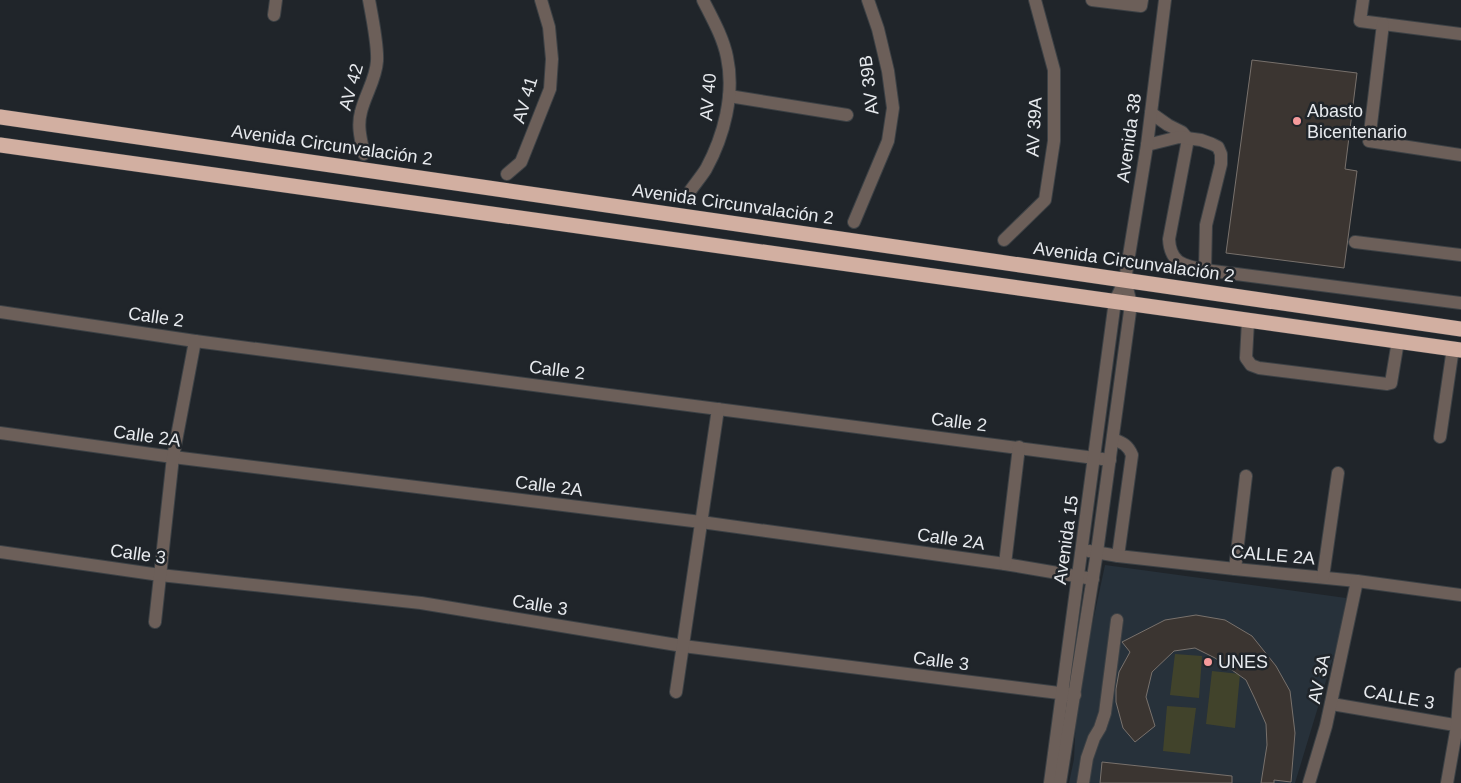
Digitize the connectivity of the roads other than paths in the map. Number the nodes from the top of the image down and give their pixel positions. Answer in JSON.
{"nodes":[{"id":1,"x":276,"y":0,"type":"edge"},
{"id":2,"x":368,"y":0,"type":"edge"},
{"id":3,"x":541,"y":0,"type":"edge"},
{"id":4,"x":703,"y":0,"type":"edge"},
{"id":5,"x":868,"y":0,"type":"edge"},
{"id":6,"x":1035,"y":0,"type":"edge"},
{"id":7,"x":1092,"y":0,"type":"edge"},
{"id":8,"x":1142,"y":0,"type":"edge"},
{"id":9,"x":1165,"y":0,"type":"edge"},
{"id":10,"x":1363,"y":0,"type":"edge"},
{"id":11,"x":274,"y":15,"type":"dead end"},
{"id":12,"x":1383,"y":24,"type":"junction"},
{"id":13,"x":1461,"y":34,"type":"edge"},
{"id":14,"x":729,"y":96,"type":"junction"},
{"id":15,"x":1151,"y":113,"type":"junction"},
{"id":16,"x":846,"y":115,"type":"dead end"},
{"id":17,"x":0,"y":117,"type":"edge"},
{"id":18,"x":1188,"y":139,"type":"junction"},
{"id":19,"x":0,"y":144,"type":"edge"},
{"id":20,"x":1147,"y":145,"type":"junction"},
{"id":21,"x":364,"y":154,"type":"dead end"},
{"id":22,"x":1461,"y":155,"type":"edge"},
{"id":23,"x":507,"y":174,"type":"dead end"},
{"id":24,"x":688,"y":194,"type":"dead end"},
{"id":25,"x":854,"y":222,"type":"dead end"},
{"id":26,"x":1004,"y":240,"type":"dead end"},
{"id":27,"x":1355,"y":242,"type":"dead end"},
{"id":28,"x":1461,"y":255,"type":"edge"},
{"id":29,"x":1205,"y":270,"type":"junction"},
{"id":30,"x":1125,"y":280,"type":"junction"},
{"id":31,"x":1115,"y":301,"type":"junction"},
{"id":32,"x":1461,"y":302,"type":"edge"},
{"id":33,"x":1131,"y":304,"type":"junction"},
{"id":34,"x":0,"y":312,"type":"edge"},
{"id":35,"x":1248,"y":321,"type":"junction"},
{"id":36,"x":1461,"y":329,"type":"edge"},
{"id":37,"x":195,"y":341,"type":"junction"},
{"id":38,"x":1398,"y":341,"type":"junction"},
{"id":39,"x":1457,"y":349,"type":"edge"},
{"id":40,"x":718,"y":409,"type":"junction"},
{"id":41,"x":0,"y":433,"type":"edge"},
{"id":42,"x":1440,"y":437,"type":"dead end"},
{"id":43,"x":1113,"y":438,"type":"junction"},
{"id":44,"x":1019,"y":447,"type":"junction"},
{"id":45,"x":173,"y":458,"type":"junction"},
{"id":46,"x":1094,"y":458,"type":"junction"},
{"id":47,"x":1110,"y":460,"type":"junction"},
{"id":48,"x":1338,"y":473,"type":"dead end"},
{"id":49,"x":1246,"y":476,"type":"dead end"},
{"id":50,"x":701,"y":522,"type":"junction"},
{"id":51,"x":1082,"y":550,"type":"junction"},
{"id":52,"x":0,"y":552,"type":"edge"},
{"id":53,"x":1097,"y":552,"type":"junction"},
{"id":54,"x":1118,"y":556,"type":"junction"},
{"id":55,"x":1005,"y":564,"type":"junction"},
{"id":56,"x":1235,"y":569,"type":"junction"},
{"id":57,"x":160,"y":574,"type":"junction"},
{"id":58,"x":1078,"y":576,"type":"junction"},
{"id":59,"x":1323,"y":577,"type":"junction"},
{"id":60,"x":1093,"y":579,"type":"junction"},
{"id":61,"x":1357,"y":581,"type":"junction"},
{"id":62,"x":1461,"y":595,"type":"edge"},
{"id":63,"x":1117,"y":620,"type":"dead end"},
{"id":64,"x":155,"y":622,"type":"dead end"},
{"id":65,"x":684,"y":646,"type":"junction"},
{"id":66,"x":1461,"y":674,"type":"edge"},
{"id":67,"x":676,"y":692,"type":"dead end"},
{"id":68,"x":1069,"y":694,"type":"junction"},
{"id":69,"x":1332,"y":704,"type":"junction"},
{"id":70,"x":1459,"y":726,"type":"edge"},
{"id":71,"x":1050,"y":783,"type":"edge"},
{"id":72,"x":1060,"y":783,"type":"edge"},
{"id":73,"x":1083,"y":783,"type":"edge"},
{"id":74,"x":1309,"y":783,"type":"edge"},
{"id":75,"x":1447,"y":783,"type":"edge"}],
"edges":[{"from":1,"to":11,"type":"street"},
{"from":2,"to":21,"type":"street","name":"AV 42"},
{"from":3,"to":23,"type":"street","name":"AV 41"},
{"from":4,"to":14,"type":"street","name":"AV 40"},
{"from":5,"to":25,"type":"street","name":"AV 39B"},
{"from":6,"to":26,"type":"street","name":"AV 39A"},
{"from":7,"to":8,"type":"street"},
{"from":9,"to":15,"type":"street","name":"Avenida 38"},
{"from":10,"to":12,"type":"street"},
{"from":12,"to":13,"type":"street"},
{"from":12,"to":22,"type":"street"},
{"from":14,"to":16,"type":"street"},
{"from":14,"to":24,"type":"street","name":"AV 40"},
{"from":15,"to":18,"type":"street"},
{"from":15,"to":20,"type":"street","name":"Avenida 38"},
{"from":17,"to":30,"type":"highway","name":"Avenida Circunvalación 2"},
{"from":18,"to":20,"type":"street"},
{"from":18,"to":29,"type":"street"},
{"from":18,"to":29,"type":"street"},
{"from":19,"to":31,"type":"highway"},
{"from":20,"to":30,"type":"street","name":"Avenida 38"},
{"from":27,"to":28,"type":"street"},
{"from":29,"to":32,"type":"street"},
{"from":30,"to":31,"type":"street","name":"Avenida 38"},
{"from":30,"to":33,"type":"street","name":"Avenida 38"},
{"from":30,"to":36,"type":"highway","name":"Avenida Circunvalación 2"},
{"from":31,"to":33,"type":"highway"},
{"from":31,"to":46,"type":"street","name":"Avenida 15"},
{"from":33,"to":35,"type":"highway"},
{"from":33,"to":43,"type":"street","name":"Avenida 15"},
{"from":34,"to":37,"type":"street","name":"Calle 2"},
{"from":35,"to":38,"type":"highway"},
{"from":35,"to":38,"type":"street"},
{"from":37,"to":40,"type":"street","name":"Calle 2"},
{"from":37,"to":45,"type":"street"},
{"from":38,"to":39,"type":"highway"},
{"from":39,"to":42,"type":"street"},
{"from":40,"to":44,"type":"street","name":"Calle 2"},
{"from":40,"to":50,"type":"street"},
{"from":41,"to":45,"type":"street","name":"Calle 2A"},
{"from":43,"to":47,"type":"street","name":"Avenida 15"},
{"from":43,"to":54,"type":"street"},
{"from":44,"to":46,"type":"street","name":"Calle 2"},
{"from":44,"to":55,"type":"street"},
{"from":45,"to":50,"type":"street","name":"Calle 2A"},
{"from":45,"to":57,"type":"street"},
{"from":46,"to":47,"type":"street","name":"Calle 2"},
{"from":46,"to":51,"type":"street","name":"Avenida 15"},
{"from":47,"to":53,"type":"street","name":"Avenida 15"},
{"from":48,"to":59,"type":"street"},
{"from":49,"to":56,"type":"street"},
{"from":50,"to":55,"type":"street","name":"Calle 2A"},
{"from":50,"to":65,"type":"street"},
{"from":51,"to":53,"type":"street","name":"CALLE 2A"},
{"from":51,"to":58,"type":"street","name":"Avenida 15"},
{"from":52,"to":57,"type":"street","name":"Calle 3"},
{"from":53,"to":54,"type":"street","name":"CALLE 2A"},
{"from":53,"to":60,"type":"street","name":"Avenida 15"},
{"from":54,"to":56,"type":"street","name":"CALLE 2A"},
{"from":55,"to":58,"type":"street","name":"Calle 2A"},
{"from":56,"to":59,"type":"street","name":"CALLE 2A"},
{"from":57,"to":64,"type":"street"},
{"from":57,"to":65,"type":"street","name":"Calle 3"},
{"from":58,"to":60,"type":"street","name":"Calle 2A"},
{"from":58,"to":68,"type":"street","name":"Avenida 15"},
{"from":59,"to":61,"type":"street","name":"CALLE 2A"},
{"from":60,"to":68,"type":"street","name":"Avenida 15"},
{"from":61,"to":62,"type":"street","name":"CALLE 2A"},
{"from":61,"to":69,"type":"street","name":"AV 3A"},
{"from":63,"to":73,"type":"street"},
{"from":65,"to":67,"type":"street"},
{"from":65,"to":68,"type":"street","name":"Calle 3"},
{"from":66,"to":70,"type":"street"},
{"from":68,"to":71,"type":"street","name":"Avenida 15"},
{"from":68,"to":72,"type":"street","name":"Avenida 15"},
{"from":69,"to":70,"type":"street","name":"CALLE 3"},
{"from":69,"to":74,"type":"street","name":"AV 3A"},
{"from":70,"to":75,"type":"street"}]}
